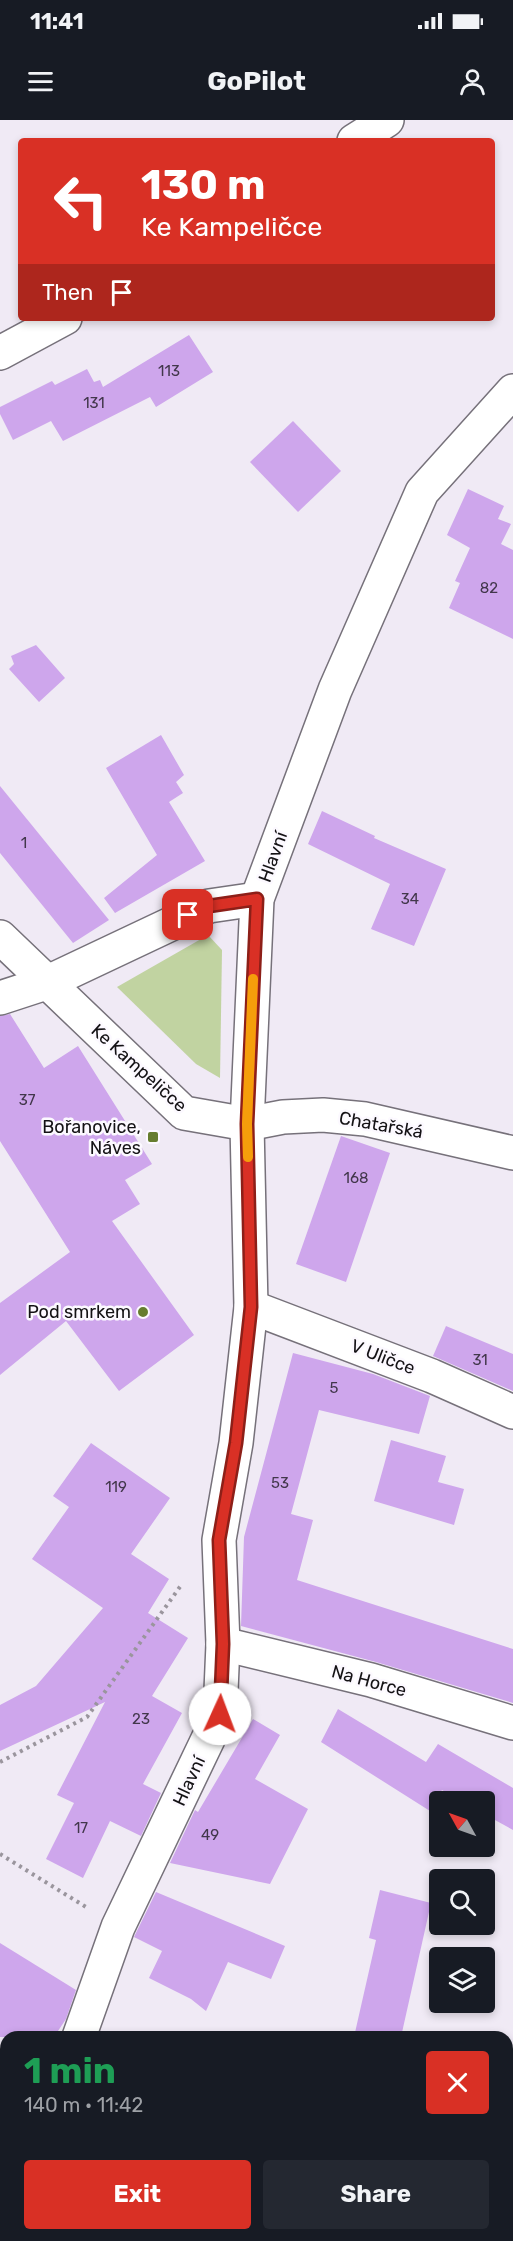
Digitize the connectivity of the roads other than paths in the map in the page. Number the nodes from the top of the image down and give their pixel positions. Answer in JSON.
{"nodes":[{"id":1,"x":387,"y":120,"type":"edge"},
{"id":2,"x":359,"y":138,"type":"edge"},
{"id":3,"x":59,"y":321,"type":"edge"},
{"id":4,"x":0,"y":353,"type":"edge"},
{"id":5,"x":513,"y":391,"type":"edge"},
{"id":6,"x":257,"y":899,"type":"junction"},
{"id":7,"x":0,"y":937,"type":"edge"},
{"id":8,"x":46,"y":983,"type":"junction"},
{"id":9,"x":0,"y":998,"type":"edge"},
{"id":10,"x":247,"y":1124,"type":"junction"},
{"id":11,"x":513,"y":1153,"type":"edge"},
{"id":12,"x":251,"y":1307,"type":"junction"},
{"id":13,"x":513,"y":1412,"type":"edge"},
{"id":14,"x":223,"y":1644,"type":"junction"},
{"id":15,"x":513,"y":1723,"type":"edge"},
{"id":16,"x":81,"y":2031,"type":"edge"}],
"edges":[{"from":1,"to":2,"type":"street"},
{"from":3,"to":4,"type":"street"},
{"from":5,"to":6,"type":"street","name":"Hlavní"},
{"from":6,"to":8,"type":"street"},
{"from":6,"to":10,"type":"street","name":"Hlavní"},
{"from":7,"to":8,"type":"street","name":"Ke Kampeličce"},
{"from":8,"to":9,"type":"street"},
{"from":8,"to":10,"type":"street","name":"Ke Kampeličce"},
{"from":10,"to":11,"type":"street","name":"Chatařská"},
{"from":10,"to":12,"type":"street","name":"Hlavní"},
{"from":12,"to":13,"type":"street","name":"V Uličce"},
{"from":12,"to":14,"type":"street","name":"Hlavní"},
{"from":14,"to":15,"type":"street","name":"Na Horce"},
{"from":14,"to":16,"type":"street","name":"Hlavní"}]}
